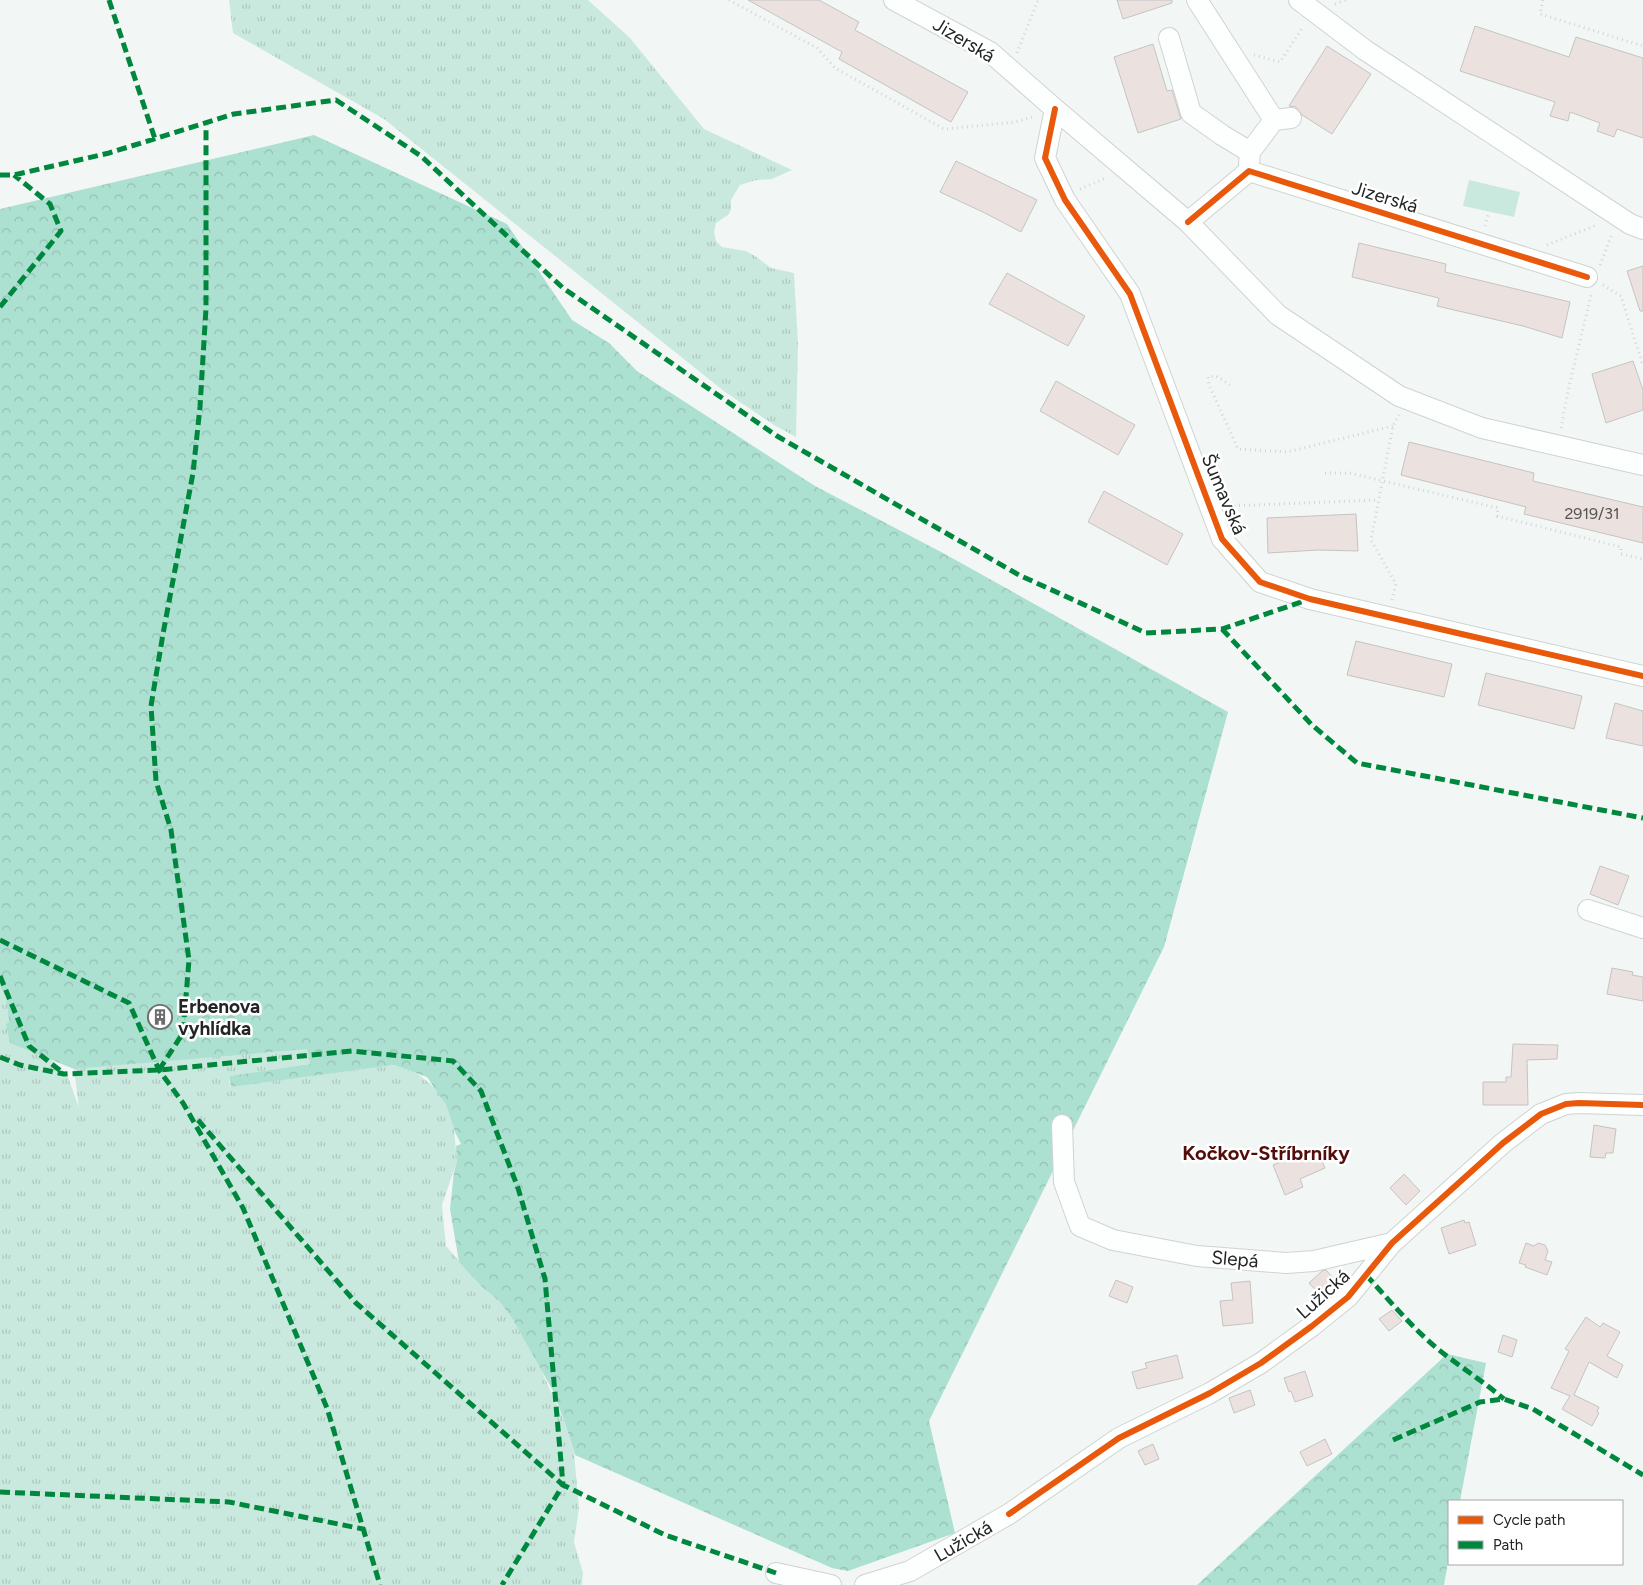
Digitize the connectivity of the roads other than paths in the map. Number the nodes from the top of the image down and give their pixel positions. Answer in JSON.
{"nodes":[{"id":1,"x":894,"y":0,"type":"edge"},
{"id":2,"x":1197,"y":0,"type":"edge"},
{"id":3,"x":1306,"y":6,"type":"edge"},
{"id":4,"x":1169,"y":38,"type":"dead end"},
{"id":5,"x":1054,"y":109,"type":"junction"},
{"id":6,"x":1249,"y":161,"type":"junction"},
{"id":7,"x":1188,"y":222,"type":"junction"},
{"id":8,"x":1643,"y":228,"type":"edge"},
{"id":9,"x":1591,"y":279,"type":"road end"},
{"id":10,"x":1643,"y":465,"type":"edge"},
{"id":11,"x":1643,"y":676,"type":"edge"},
{"id":12,"x":1588,"y":910,"type":"dead end"},
{"id":13,"x":1643,"y":928,"type":"edge"},
{"id":14,"x":1643,"y":1105,"type":"edge"},
{"id":15,"x":1062,"y":1125,"type":"dead end"},
{"id":16,"x":1392,"y":1242,"type":"junction"},
{"id":17,"x":776,"y":1573,"type":"dead end"},
{"id":18,"x":832,"y":1585,"type":"edge"},
{"id":19,"x":865,"y":1585,"type":"edge"}],
"edges":[{"from":1,"to":5,"type":"street","name":"Jizerská"},
{"from":2,"to":6,"type":"street"},
{"from":3,"to":8,"type":"street"},
{"from":4,"to":6,"type":"street","name":"Jizerská"},
{"from":5,"to":7,"type":"street","name":"Jizerská"},
{"from":5,"to":11,"type":"street","name":"Šumavská"},
{"from":6,"to":7,"type":"street"},
{"from":6,"to":9,"type":"street","name":"Jizerská"},
{"from":7,"to":10,"type":"street","name":"Jizerská"},
{"from":12,"to":13,"type":"street"},
{"from":14,"to":16,"type":"street","name":"Lužická"},
{"from":15,"to":16,"type":"street","name":"Slepá"},
{"from":16,"to":19,"type":"street","name":"Lužická"},
{"from":17,"to":18,"type":"street"}]}
